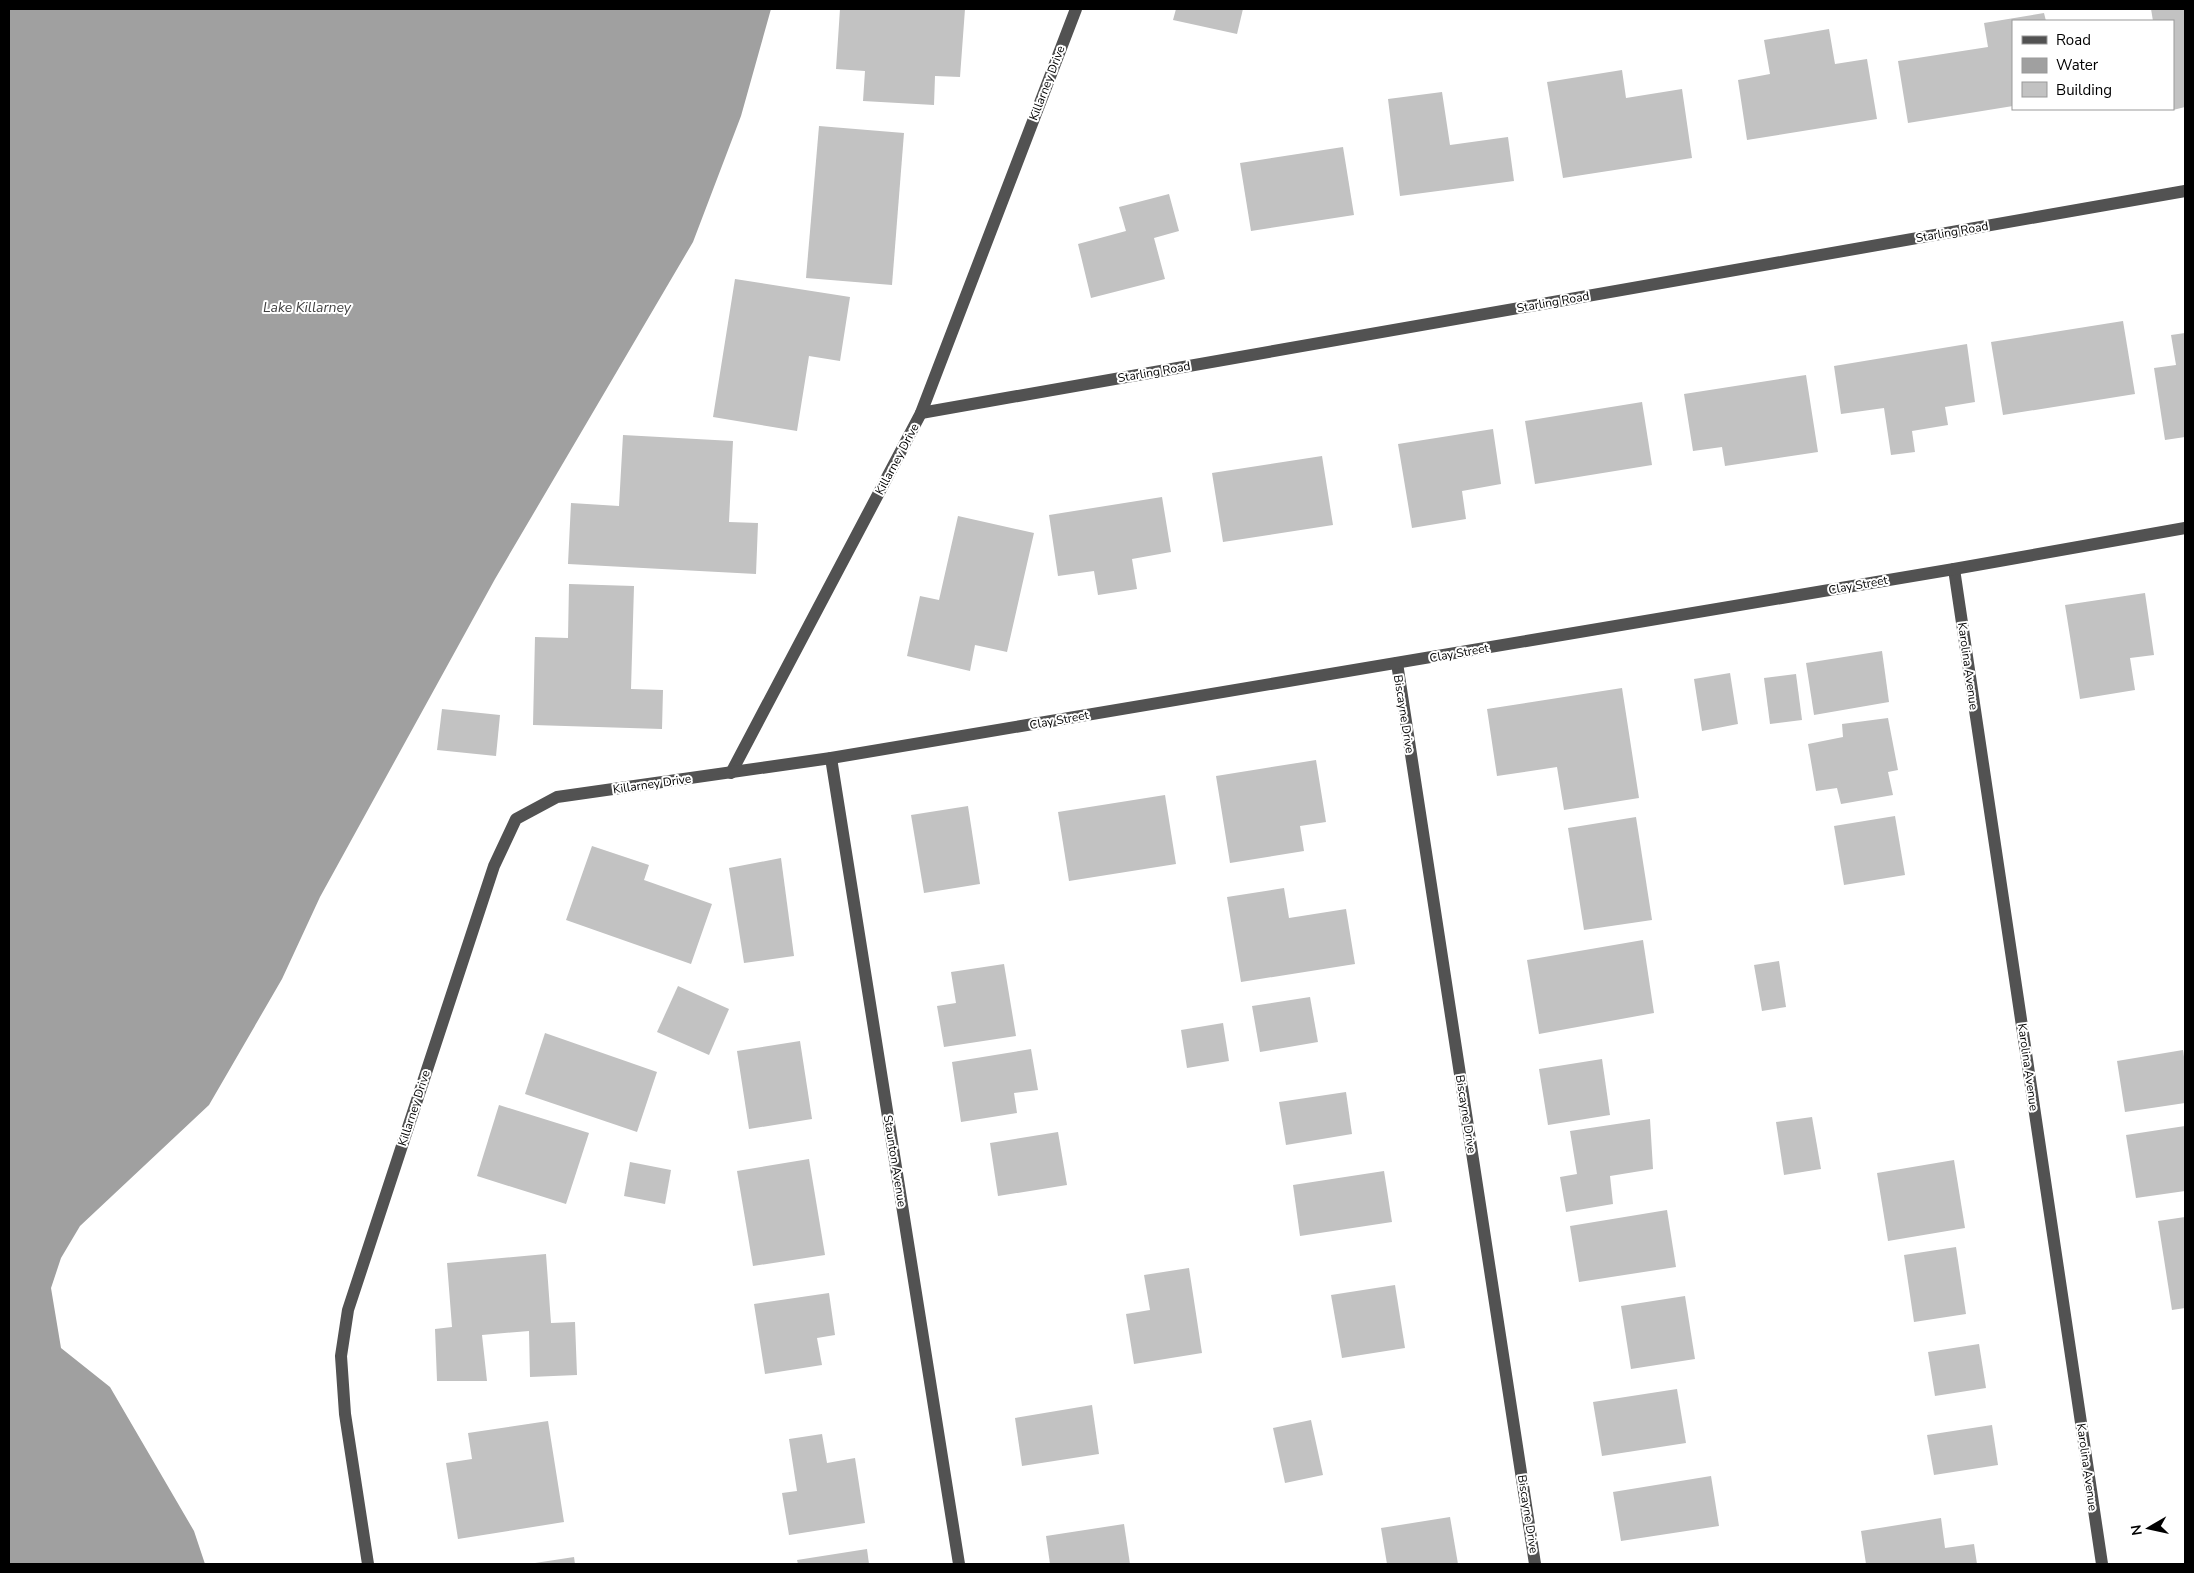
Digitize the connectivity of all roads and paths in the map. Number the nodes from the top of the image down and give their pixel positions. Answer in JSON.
{"nodes":[{"id":1,"x":1076,"y":9,"type":"edge"},
{"id":2,"x":2185,"y":191,"type":"edge"},
{"id":3,"x":921,"y":413,"type":"junction"},
{"id":4,"x":2185,"y":528,"type":"edge"},
{"id":5,"x":1954,"y":569,"type":"junction"},
{"id":6,"x":1397,"y":664,"type":"junction"},
{"id":7,"x":831,"y":758,"type":"junction"},
{"id":8,"x":731,"y":773,"type":"junction"},
{"id":9,"x":368,"y":1564,"type":"edge"},
{"id":10,"x":959,"y":1564,"type":"edge"},
{"id":11,"x":1535,"y":1564,"type":"edge"},
{"id":12,"x":2102,"y":1564,"type":"edge"}],
"edges":[{"from":1,"to":3,"type":"street","name":"Killarney Drive"},
{"from":2,"to":3,"type":"street","name":"Starling Road"},
{"from":3,"to":8,"type":"street","name":"Killarney Drive"},
{"from":4,"to":5,"type":"street","name":"Clay Street"},
{"from":5,"to":6,"type":"street","name":"Clay Street"},
{"from":5,"to":12,"type":"street","name":"Karolina Avenue"},
{"from":6,"to":7,"type":"street","name":"Clay Street"},
{"from":6,"to":11,"type":"street","name":"Biscayne Drive"},
{"from":7,"to":8,"type":"street","name":"Clay Street"},
{"from":7,"to":10,"type":"street","name":"Staunton Avenue"},
{"from":8,"to":9,"type":"street","name":"Killarney Drive"}]}
